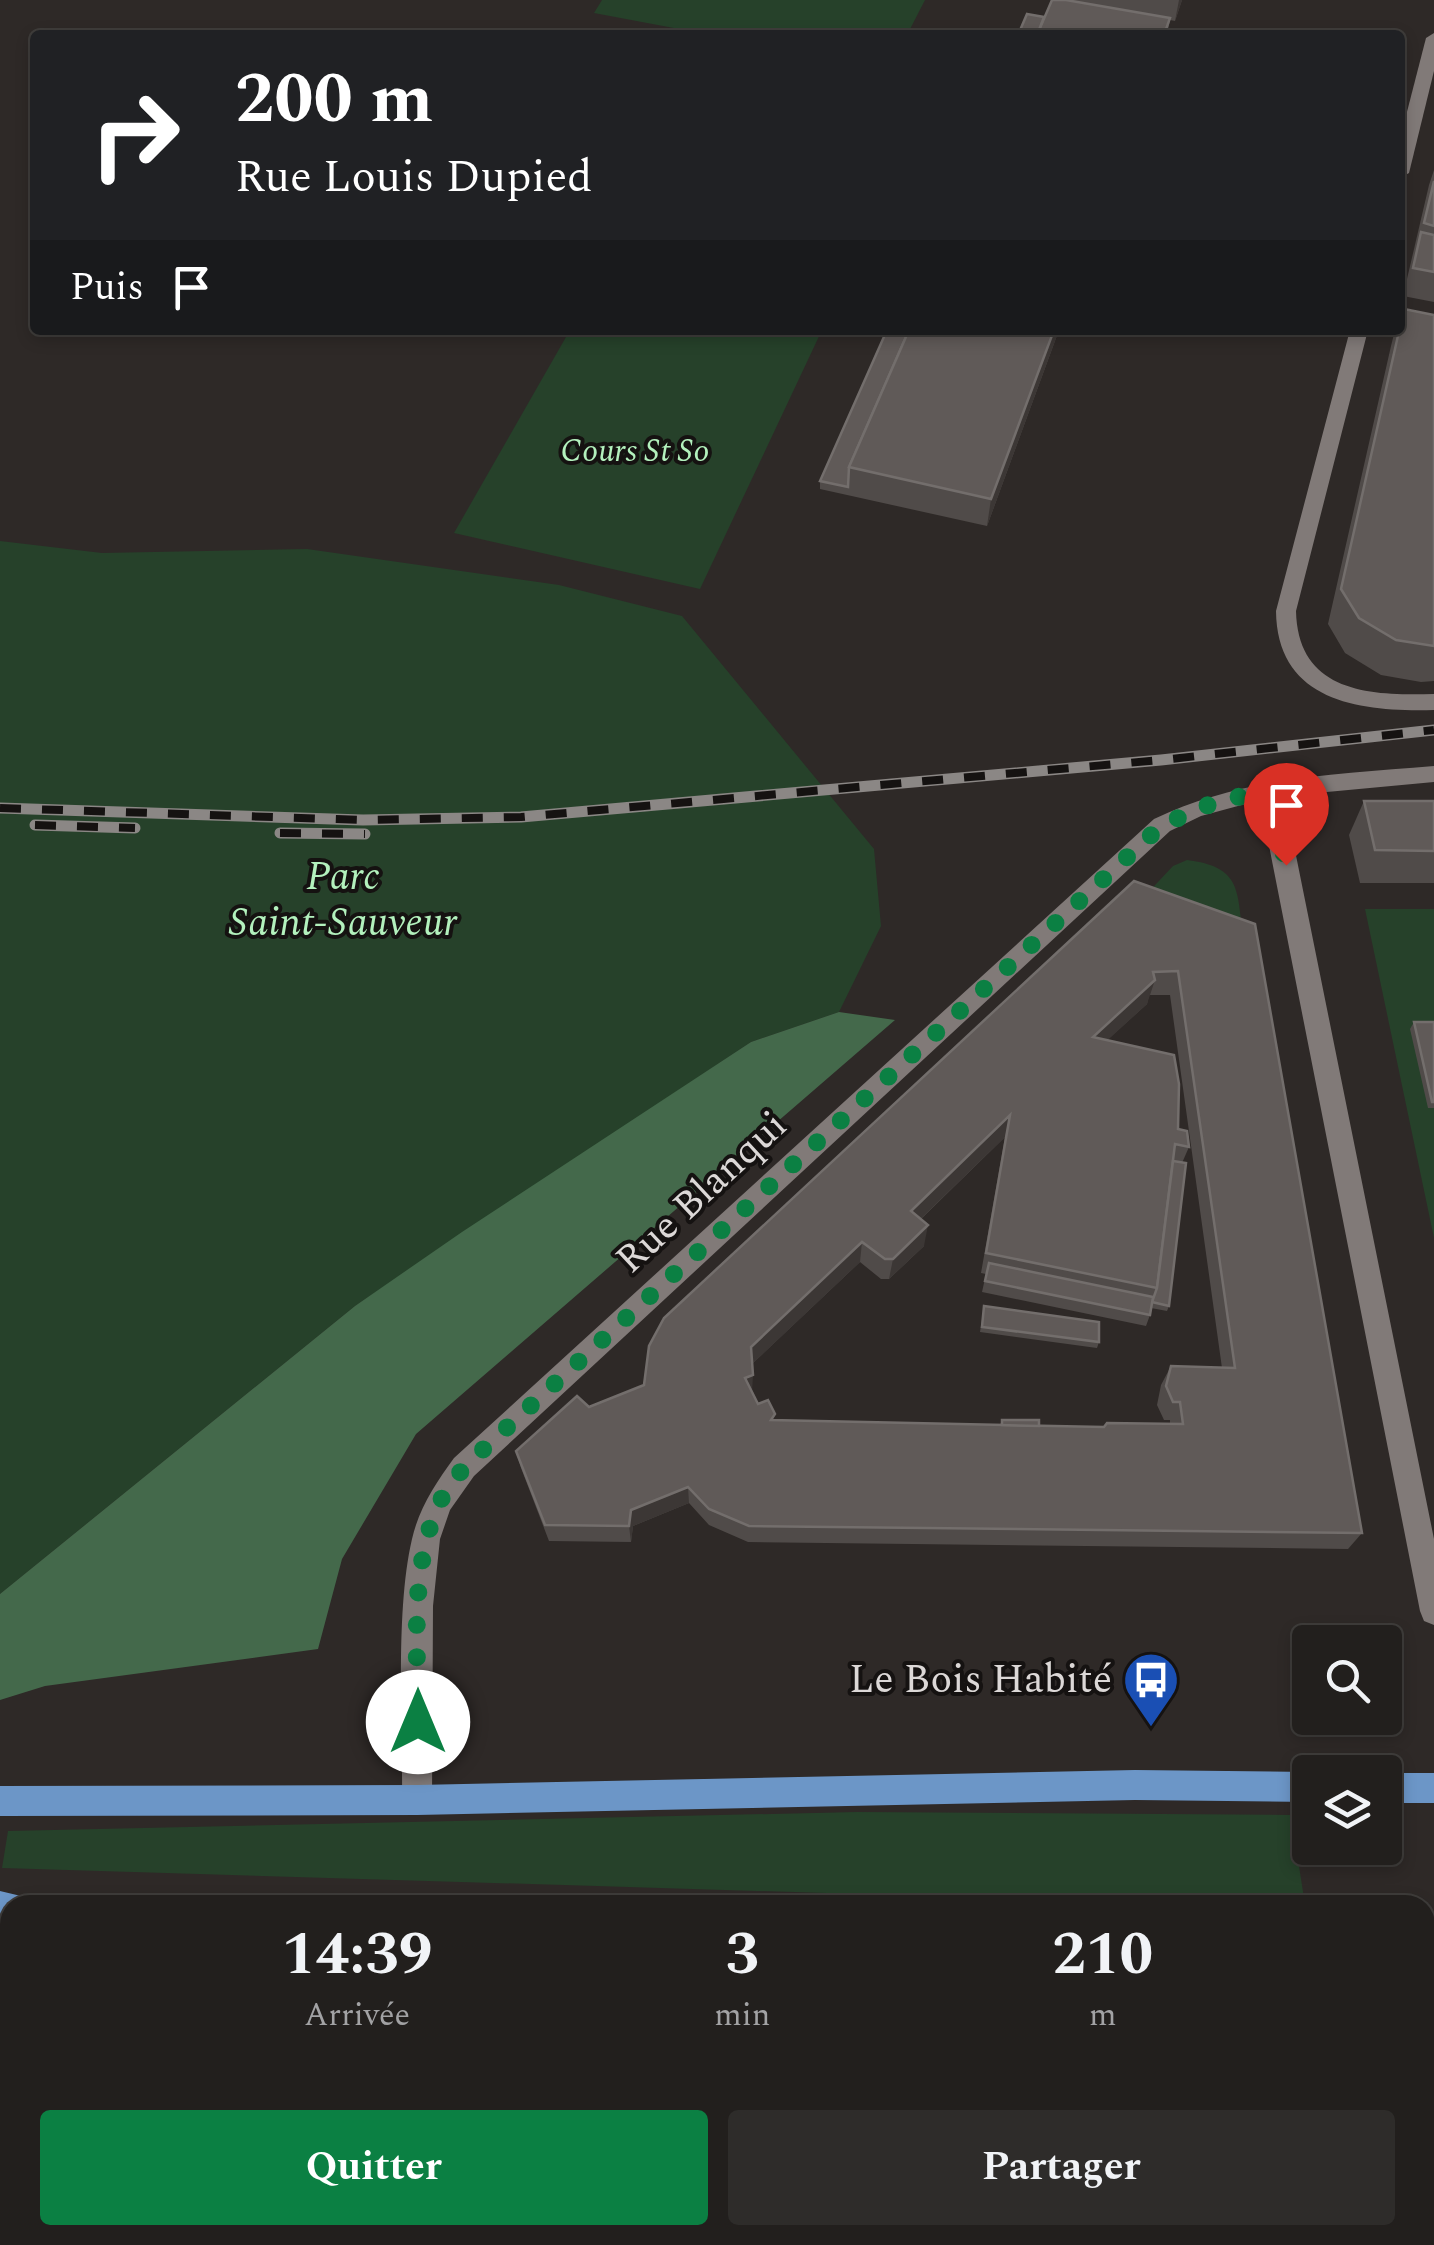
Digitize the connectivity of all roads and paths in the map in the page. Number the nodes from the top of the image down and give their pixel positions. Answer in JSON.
{"nodes":[{"id":1,"x":1434,"y":38,"type":"edge"},
{"id":2,"x":1427,"y":95,"type":"edge"},
{"id":3,"x":1405,"y":159,"type":"edge"},
{"id":4,"x":1358,"y":335,"type":"edge"},
{"id":5,"x":1434,"y":702,"type":"edge"},
{"id":6,"x":1434,"y":774,"type":"edge"},
{"id":7,"x":1272,"y":791,"type":"junction"},
{"id":8,"x":1434,"y":1611,"type":"edge"},
{"id":9,"x":1292,"y":1786,"type":"edge"},
{"id":10,"x":1402,"y":1788,"type":"edge"},
{"id":11,"x":1434,"y":1788,"type":"edge"},
{"id":12,"x":417,"y":1800,"type":"junction"},
{"id":13,"x":0,"y":1801,"type":"edge"}],
"edges":[{"from":1,"to":2,"type":"street"},
{"from":2,"to":3,"type":"street"},
{"from":4,"to":5,"type":"street"},
{"from":6,"to":7,"type":"street","name":"Rue Blanqui"},
{"from":7,"to":8,"type":"street"},
{"from":7,"to":12,"type":"street","name":"Rue Blanqui"},
{"from":9,"to":12,"type":"main road"},
{"from":10,"to":11,"type":"main road"},
{"from":12,"to":13,"type":"main road"}]}
